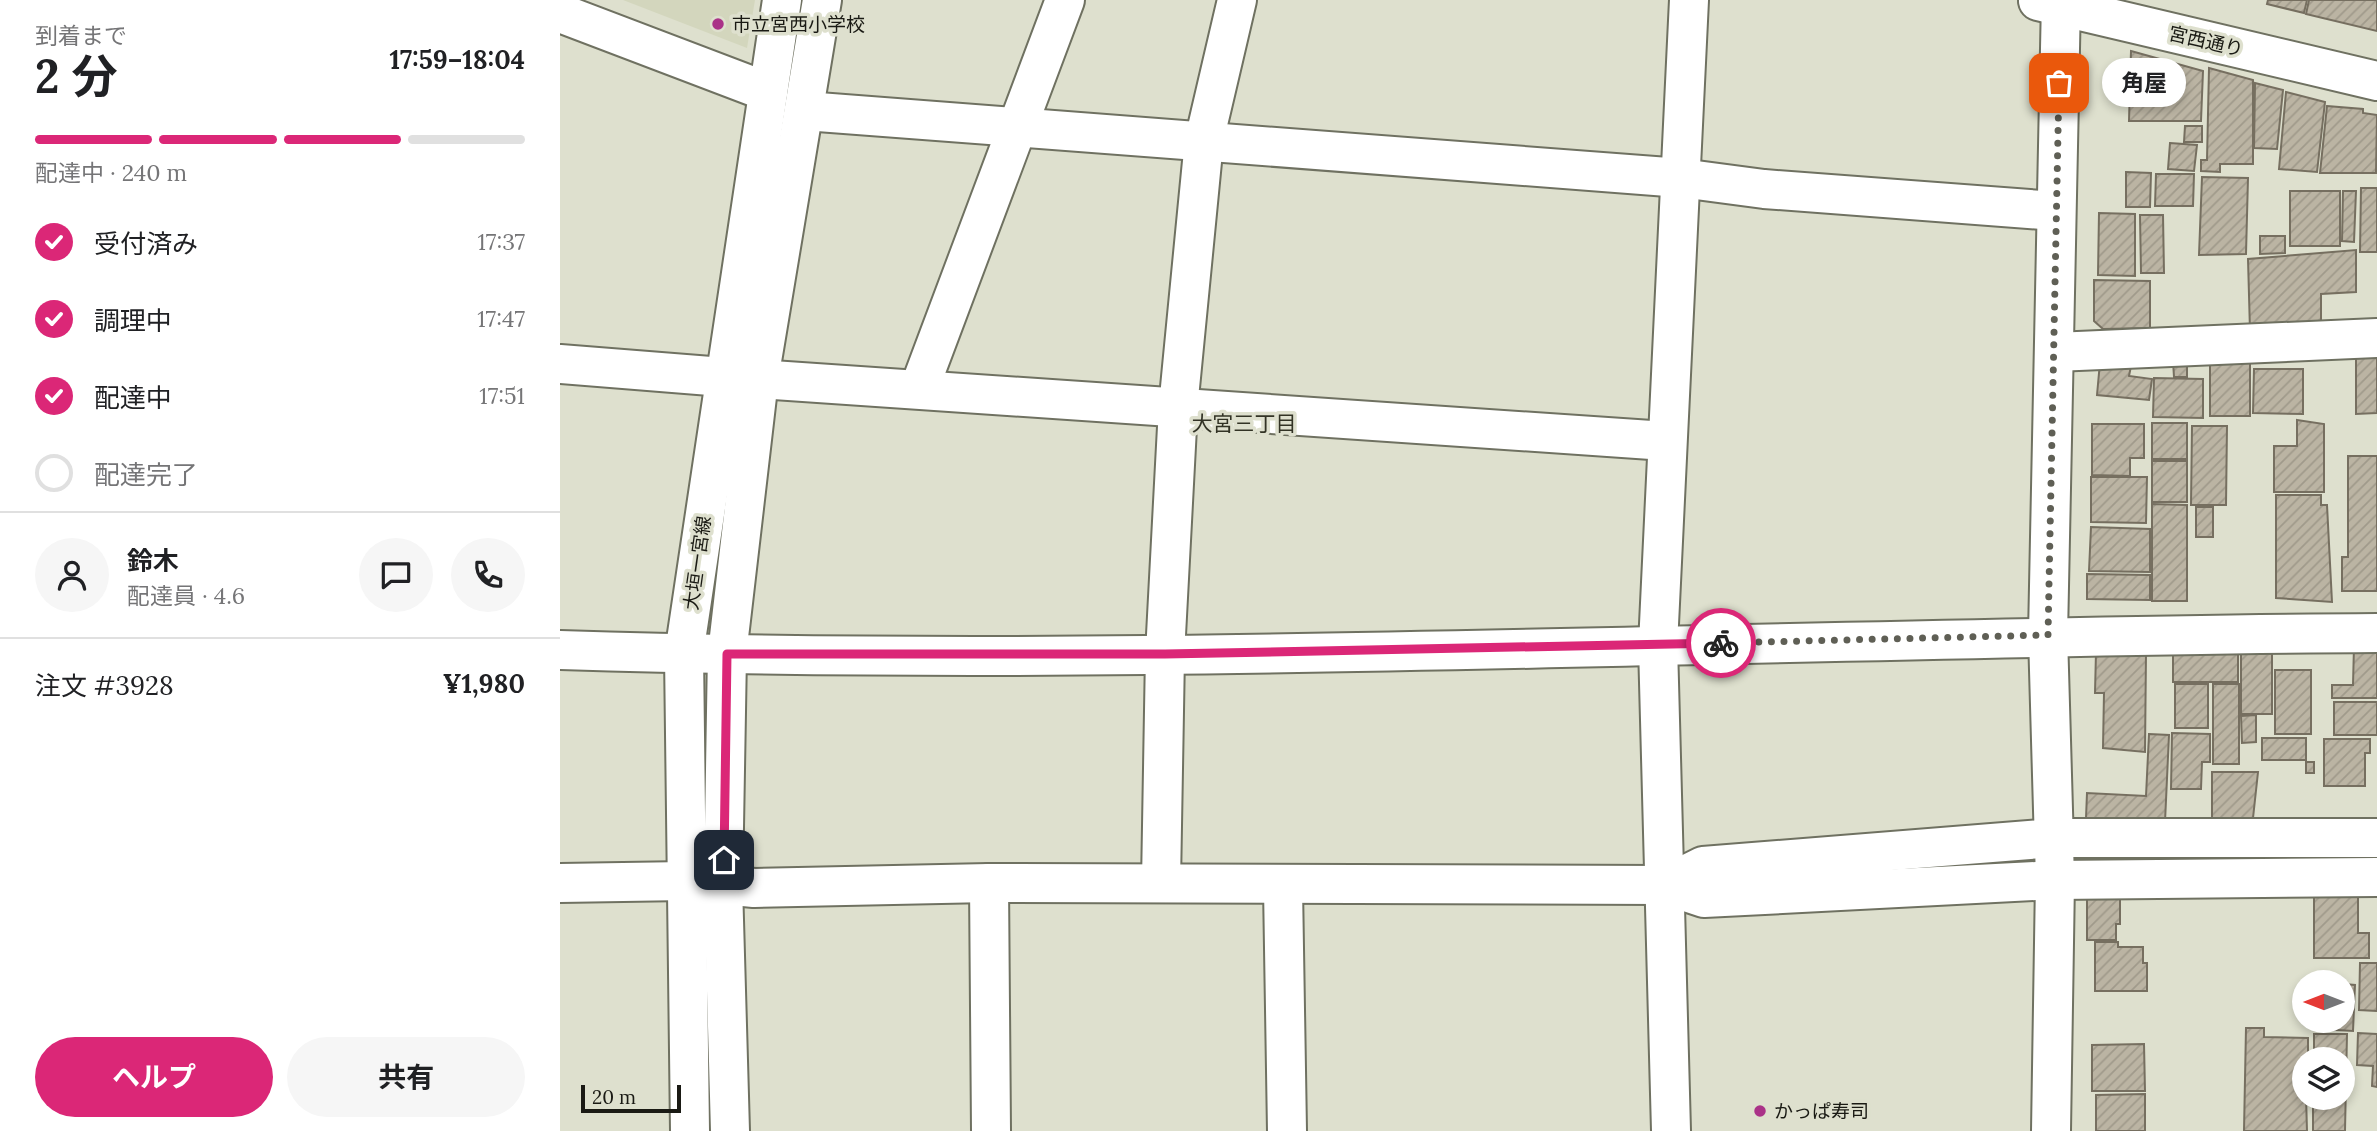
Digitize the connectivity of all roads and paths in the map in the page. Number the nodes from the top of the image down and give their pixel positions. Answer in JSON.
{"nodes":[{"id":1,"x":782,"y":0,"type":"edge"},
{"id":2,"x":822,"y":0,"type":"edge"},
{"id":3,"x":1065,"y":0,"type":"edge"},
{"id":4,"x":1237,"y":0,"type":"edge"},
{"id":5,"x":1689,"y":0,"type":"edge"},
{"id":6,"x":2053,"y":2,"type":"edge"},
{"id":7,"x":560,"y":13,"type":"edge"},
{"id":8,"x":2377,"y":81,"type":"edge"},
{"id":9,"x":768,"y":92,"type":"junction"},
{"id":10,"x":805,"y":111,"type":"junction"},
{"id":11,"x":1016,"y":127,"type":"junction"},
{"id":12,"x":1204,"y":141,"type":"junction"},
{"id":13,"x":1681,"y":178,"type":"junction"},
{"id":14,"x":2056,"y":211,"type":"junction"},
{"id":15,"x":2377,"y":338,"type":"edge"},
{"id":16,"x":2055,"y":352,"type":"junction"},
{"id":17,"x":560,"y":364,"type":"edge"},
{"id":18,"x":741,"y":378,"type":"junction"},
{"id":19,"x":919,"y":389,"type":"junction"},
{"id":20,"x":1178,"y":408,"type":"junction"},
{"id":21,"x":1666,"y":441,"type":"junction"},
{"id":22,"x":2377,"y":633,"type":"edge"},
{"id":23,"x":2048,"y":635,"type":"junction"},
{"id":24,"x":1658,"y":645,"type":"junction"},
{"id":25,"x":560,"y":650,"type":"edge"},
{"id":26,"x":684,"y":654,"type":"junction"},
{"id":27,"x":727,"y":654,"type":"junction"},
{"id":28,"x":1165,"y":654,"type":"junction"},
{"id":29,"x":2054,"y":838,"type":"junction"},
{"id":30,"x":2377,"y":838,"type":"edge"},
{"id":31,"x":2377,"y":877,"type":"edge"},
{"id":32,"x":2055,"y":880,"type":"junction"},
{"id":33,"x":686,"y":881,"type":"junction"},
{"id":34,"x":560,"y":883,"type":"edge"},
{"id":35,"x":989,"y":884,"type":"junction"},
{"id":36,"x":1161,"y":884,"type":"junction"},
{"id":37,"x":723,"y":885,"type":"junction"},
{"id":38,"x":1665,"y":885,"type":"junction"},
{"id":39,"x":1283,"y":887,"type":"junction"},
{"id":40,"x":690,"y":1131,"type":"edge"},
{"id":41,"x":730,"y":1131,"type":"edge"},
{"id":42,"x":991,"y":1131,"type":"edge"},
{"id":43,"x":1287,"y":1131,"type":"edge"},
{"id":44,"x":1671,"y":1131,"type":"edge"},
{"id":45,"x":2051,"y":1131,"type":"edge"}],
"edges":[{"from":1,"to":9,"type":"street","name":"大垣一宮線"},
{"from":2,"to":10,"type":"street","name":"大垣一宮線"},
{"from":3,"to":11,"type":"street"},
{"from":4,"to":12,"type":"street"},
{"from":5,"to":13,"type":"street"},
{"from":6,"to":8,"type":"street","name":"宮西通り"},
{"from":6,"to":14,"type":"street"},
{"from":7,"to":9,"type":"street"},
{"from":9,"to":18,"type":"street","name":"大垣一宮線"},
{"from":10,"to":11,"type":"street"},
{"from":10,"to":18,"type":"street","name":"大垣一宮線"},
{"from":11,"to":12,"type":"street"},
{"from":11,"to":19,"type":"street"},
{"from":12,"to":13,"type":"street"},
{"from":12,"to":20,"type":"street"},
{"from":13,"to":14,"type":"street"},
{"from":13,"to":21,"type":"street"},
{"from":14,"to":16,"type":"street"},
{"from":15,"to":16,"type":"street"},
{"from":16,"to":23,"type":"street"},
{"from":17,"to":18,"type":"street"},
{"from":18,"to":19,"type":"street"},
{"from":18,"to":26,"type":"street","name":"大垣一宮線"},
{"from":18,"to":27,"type":"street","name":"大垣一宮線"},
{"from":19,"to":20,"type":"street"},
{"from":20,"to":21,"type":"street"},
{"from":20,"to":28,"type":"street"},
{"from":21,"to":24,"type":"street"},
{"from":22,"to":23,"type":"street"},
{"from":23,"to":24,"type":"street"},
{"from":23,"to":29,"type":"street"},
{"from":24,"to":28,"type":"street"},
{"from":24,"to":38,"type":"street"},
{"from":25,"to":26,"type":"street"},
{"from":26,"to":27,"type":"street"},
{"from":26,"to":33,"type":"street","name":"大垣一宮線"},
{"from":27,"to":28,"type":"street"},
{"from":27,"to":37,"type":"street","name":"大垣一宮線"},
{"from":28,"to":36,"type":"street"},
{"from":29,"to":30,"type":"street"},
{"from":29,"to":32,"type":"street"},
{"from":29,"to":38,"type":"street"},
{"from":31,"to":32,"type":"street"},
{"from":32,"to":38,"type":"street"},
{"from":32,"to":45,"type":"street"},
{"from":33,"to":34,"type":"street"},
{"from":33,"to":40,"type":"street","name":"大垣一宮線"},
{"from":35,"to":36,"type":"street"},
{"from":35,"to":37,"type":"street"},
{"from":35,"to":42,"type":"street"},
{"from":36,"to":39,"type":"street"},
{"from":37,"to":41,"type":"street","name":"大垣一宮線"},
{"from":38,"to":39,"type":"street"},
{"from":38,"to":44,"type":"street"},
{"from":39,"to":43,"type":"street"}]}
